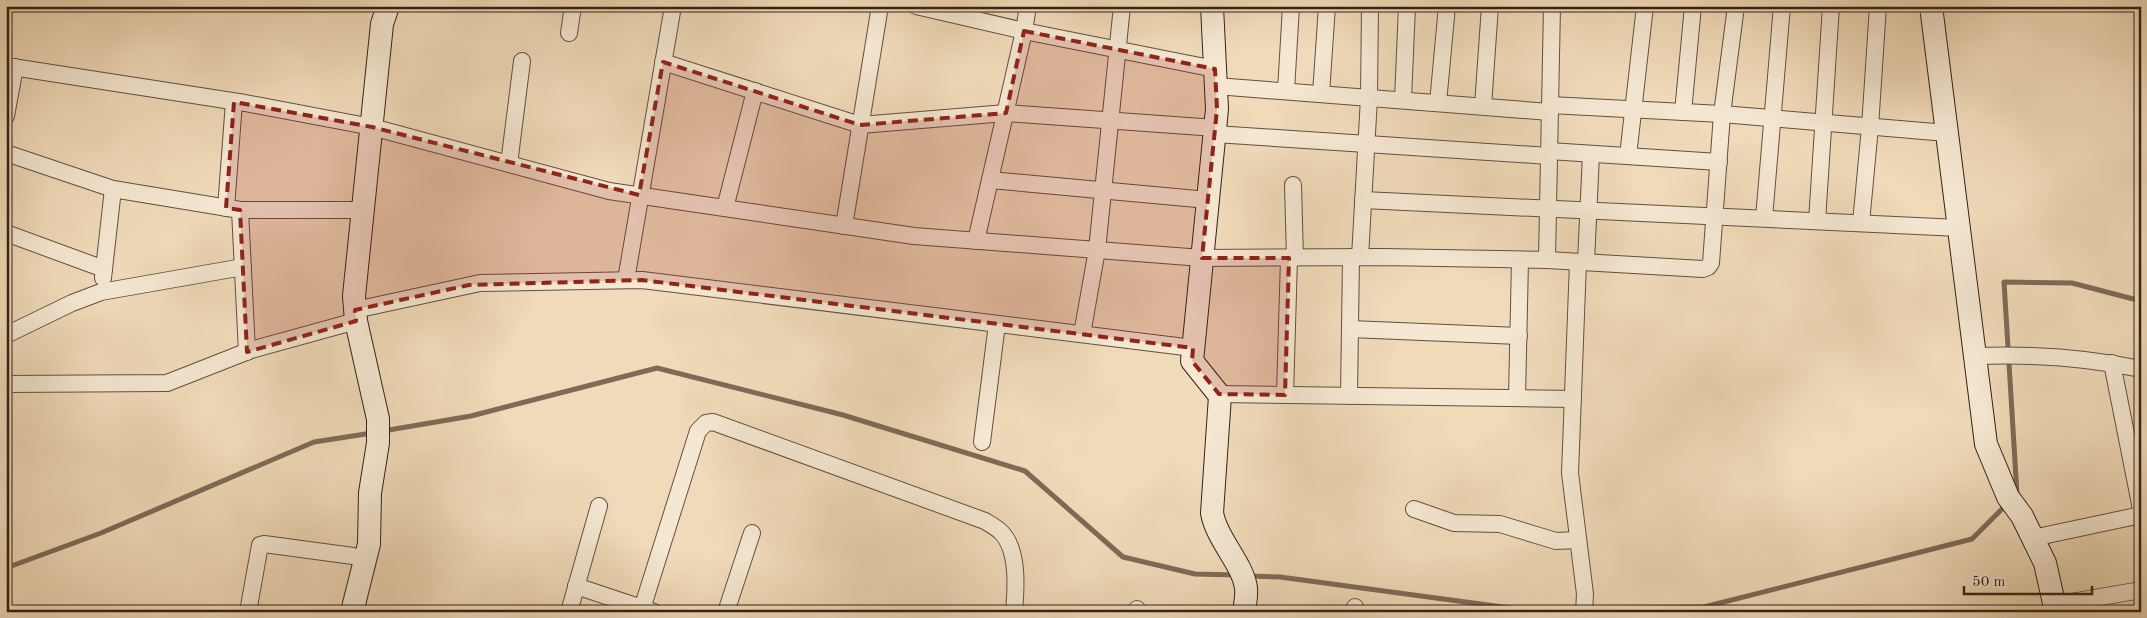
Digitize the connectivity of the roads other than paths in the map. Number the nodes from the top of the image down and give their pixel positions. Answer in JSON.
{"nodes":[{"id":1,"x":388,"y":6,"type":"edge"},
{"id":2,"x":573,"y":6,"type":"edge"},
{"id":3,"x":674,"y":6,"type":"edge"},
{"id":4,"x":880,"y":6,"type":"edge"},
{"id":5,"x":916,"y":6,"type":"edge"},
{"id":6,"x":1028,"y":6,"type":"edge"},
{"id":7,"x":1122,"y":6,"type":"edge"},
{"id":8,"x":1212,"y":6,"type":"edge"},
{"id":9,"x":1291,"y":6,"type":"edge"},
{"id":10,"x":1327,"y":6,"type":"edge"},
{"id":11,"x":1370,"y":6,"type":"edge"},
{"id":12,"x":1407,"y":6,"type":"edge"},
{"id":13,"x":1448,"y":6,"type":"edge"},
{"id":14,"x":1490,"y":6,"type":"edge"},
{"id":15,"x":1552,"y":6,"type":"edge"},
{"id":16,"x":1645,"y":6,"type":"edge"},
{"id":17,"x":1693,"y":6,"type":"edge"},
{"id":18,"x":1736,"y":6,"type":"edge"},
{"id":19,"x":1782,"y":6,"type":"edge"},
{"id":20,"x":1831,"y":6,"type":"edge"},
{"id":21,"x":1878,"y":6,"type":"edge"},
{"id":22,"x":1931,"y":6,"type":"edge"},
{"id":23,"x":1024,"y":31,"type":"junction"},
{"id":24,"x":569,"y":33,"type":"dead end"},
{"id":25,"x":1118,"y":50,"type":"junction"},
{"id":26,"x":522,"y":61,"type":"dead end"},
{"id":27,"x":663,"y":62,"type":"junction"},
{"id":28,"x":11,"y":67,"type":"edge"},
{"id":29,"x":1216,"y":77,"type":"junction"},
{"id":30,"x":1286,"y":91,"type":"junction"},
{"id":31,"x":755,"y":92,"type":"junction"},
{"id":32,"x":1321,"y":94,"type":"junction"},
{"id":33,"x":1370,"y":98,"type":"junction"},
{"id":34,"x":1403,"y":100,"type":"junction"},
{"id":35,"x":234,"y":102,"type":"junction"},
{"id":36,"x":1438,"y":103,"type":"junction"},
{"id":37,"x":1483,"y":106,"type":"junction"},
{"id":38,"x":1550,"y":108,"type":"junction"},
{"id":39,"x":1634,"y":109,"type":"junction"},
{"id":40,"x":1683,"y":112,"type":"junction"},
{"id":41,"x":1006,"y":113,"type":"junction"},
{"id":42,"x":1722,"y":114,"type":"junction"},
{"id":43,"x":6,"y":116,"type":"edge"},
{"id":44,"x":1772,"y":118,"type":"junction"},
{"id":45,"x":1111,"y":121,"type":"junction"},
{"id":46,"x":1822,"y":122,"type":"junction"},
{"id":47,"x":860,"y":125,"type":"junction"},
{"id":48,"x":1870,"y":126,"type":"junction"},
{"id":49,"x":372,"y":127,"type":"junction"},
{"id":50,"x":1215,"y":131,"type":"junction"},
{"id":51,"x":1947,"y":133,"type":"junction"},
{"id":52,"x":1366,"y":144,"type":"junction"},
{"id":53,"x":6,"y":153,"type":"edge"},
{"id":54,"x":1549,"y":153,"type":"junction"},
{"id":55,"x":1591,"y":154,"type":"junction"},
{"id":56,"x":1628,"y":156,"type":"junction"},
{"id":57,"x":1719,"y":162,"type":"junction"},
{"id":58,"x":509,"y":164,"type":"junction"},
{"id":59,"x":990,"y":180,"type":"junction"},
{"id":60,"x":1293,"y":185,"type":"dead end"},
{"id":61,"x":113,"y":189,"type":"junction"},
{"id":62,"x":1104,"y":190,"type":"junction"},
{"id":63,"x":639,"y":195,"type":"junction"},
{"id":64,"x":1208,"y":200,"type":"junction"},
{"id":65,"x":1363,"y":200,"type":"junction"},
{"id":66,"x":726,"y":208,"type":"junction"},
{"id":67,"x":233,"y":209,"type":"junction"},
{"id":68,"x":1548,"y":209,"type":"junction"},
{"id":69,"x":363,"y":210,"type":"junction"},
{"id":70,"x":1589,"y":210,"type":"junction"},
{"id":71,"x":1715,"y":215,"type":"junction"},
{"id":72,"x":1764,"y":218,"type":"junction"},
{"id":73,"x":1817,"y":221,"type":"junction"},
{"id":74,"x":1861,"y":223,"type":"junction"},
{"id":75,"x":844,"y":226,"type":"junction"},
{"id":76,"x":1959,"y":228,"type":"junction"},
{"id":77,"x":6,"y":232,"type":"edge"},
{"id":78,"x":976,"y":241,"type":"junction"},
{"id":79,"x":1096,"y":250,"type":"junction"},
{"id":80,"x":1355,"y":257,"type":"junction"},
{"id":81,"x":1202,"y":258,"type":"junction"},
{"id":82,"x":1292,"y":258,"type":"junction"},
{"id":83,"x":1520,"y":260,"type":"junction"},
{"id":84,"x":1547,"y":260,"type":"junction"},
{"id":85,"x":1582,"y":262,"type":"junction"},
{"id":86,"x":243,"y":267,"type":"junction"},
{"id":87,"x":104,"y":269,"type":"junction"},
{"id":88,"x":626,"y":280,"type":"junction"},
{"id":89,"x":101,"y":292,"type":"junction"},
{"id":90,"x":355,"y":316,"type":"junction"},
{"id":91,"x":997,"y":324,"type":"junction"},
{"id":92,"x":1350,"y":328,"type":"junction"},
{"id":93,"x":6,"y":334,"type":"edge"},
{"id":94,"x":1082,"y":334,"type":"junction"},
{"id":95,"x":1519,"y":336,"type":"junction"},
{"id":96,"x":1193,"y":348,"type":"junction"},
{"id":97,"x":247,"y":352,"type":"junction"},
{"id":98,"x":1981,"y":356,"type":"junction"},
{"id":99,"x":2112,"y":363,"type":"junction"},
{"id":100,"x":2141,"y":369,"type":"edge"},
{"id":101,"x":6,"y":384,"type":"edge"},
{"id":102,"x":1218,"y":394,"type":"junction"},
{"id":103,"x":1285,"y":395,"type":"junction"},
{"id":104,"x":1349,"y":396,"type":"junction"},
{"id":105,"x":1518,"y":398,"type":"junction"},
{"id":106,"x":1573,"y":399,"type":"junction"},
{"id":107,"x":982,"y":442,"type":"dead end"},
{"id":108,"x":2139,"y":488,"type":"edge"},
{"id":109,"x":599,"y":506,"type":"dead end"},
{"id":110,"x":1414,"y":509,"type":"dead end"},
{"id":111,"x":2141,"y":509,"type":"edge"},
{"id":112,"x":368,"y":514,"type":"junction"},
{"id":113,"x":2141,"y":515,"type":"edge"},
{"id":114,"x":752,"y":533,"type":"dead end"},
{"id":115,"x":2033,"y":538,"type":"junction"},
{"id":116,"x":1578,"y":540,"type":"junction"},
{"id":117,"x":353,"y":556,"type":"junction"},
{"id":118,"x":576,"y":586,"type":"junction"},
{"id":119,"x":2141,"y":590,"type":"edge"},
{"id":120,"x":346,"y":604,"type":"edge"},
{"id":121,"x":2055,"y":608,"type":"edge"},
{"id":122,"x":646,"y":610,"type":"edge"},
{"id":123,"x":248,"y":612,"type":"edge"},
{"id":124,"x":569,"y":612,"type":"edge"},
{"id":125,"x":726,"y":612,"type":"edge"},
{"id":126,"x":1014,"y":612,"type":"edge"},
{"id":127,"x":1244,"y":612,"type":"edge"},
{"id":128,"x":1584,"y":612,"type":"edge"}],
"edges":[{"from":1,"to":49,"type":"main road"},
{"from":2,"to":24,"type":"street"},
{"from":3,"to":27,"type":"street"},
{"from":4,"to":47,"type":"street"},
{"from":5,"to":23,"type":"street"},
{"from":6,"to":23,"type":"street"},
{"from":7,"to":25,"type":"street"},
{"from":8,"to":29,"type":"main road"},
{"from":9,"to":30,"type":"street"},
{"from":10,"to":32,"type":"street"},
{"from":11,"to":33,"type":"street"},
{"from":12,"to":34,"type":"street"},
{"from":13,"to":36,"type":"street"},
{"from":14,"to":37,"type":"street"},
{"from":15,"to":38,"type":"street"},
{"from":16,"to":39,"type":"street"},
{"from":17,"to":40,"type":"street"},
{"from":18,"to":42,"type":"street"},
{"from":19,"to":44,"type":"street"},
{"from":20,"to":46,"type":"street"},
{"from":21,"to":48,"type":"street"},
{"from":22,"to":51,"type":"main road"},
{"from":23,"to":25,"type":"street"},
{"from":23,"to":41,"type":"street"},
{"from":25,"to":29,"type":"street"},
{"from":25,"to":45,"type":"street"},
{"from":26,"to":58,"type":"street"},
{"from":27,"to":31,"type":"street"},
{"from":27,"to":63,"type":"street"},
{"from":28,"to":35,"type":"street"},
{"from":28,"to":43,"type":"street"},
{"from":29,"to":30,"type":"street"},
{"from":29,"to":50,"type":"main road"},
{"from":30,"to":32,"type":"street"},
{"from":31,"to":47,"type":"street"},
{"from":31,"to":66,"type":"street"},
{"from":32,"to":33,"type":"street"},
{"from":33,"to":34,"type":"street"},
{"from":33,"to":52,"type":"street"},
{"from":34,"to":36,"type":"street"},
{"from":35,"to":49,"type":"street"},
{"from":35,"to":67,"type":"street"},
{"from":36,"to":37,"type":"street"},
{"from":37,"to":38,"type":"street"},
{"from":38,"to":39,"type":"street"},
{"from":38,"to":54,"type":"street"},
{"from":39,"to":40,"type":"street"},
{"from":39,"to":56,"type":"street"},
{"from":40,"to":42,"type":"street"},
{"from":41,"to":45,"type":"street"},
{"from":41,"to":47,"type":"street"},
{"from":41,"to":59,"type":"street"},
{"from":42,"to":44,"type":"street"},
{"from":42,"to":57,"type":"street"},
{"from":44,"to":46,"type":"street"},
{"from":44,"to":72,"type":"street"},
{"from":45,"to":50,"type":"street"},
{"from":45,"to":62,"type":"street"},
{"from":46,"to":48,"type":"street"},
{"from":46,"to":73,"type":"street"},
{"from":47,"to":75,"type":"street"},
{"from":48,"to":51,"type":"street"},
{"from":48,"to":74,"type":"street"},
{"from":49,"to":58,"type":"street"},
{"from":49,"to":69,"type":"main road"},
{"from":50,"to":52,"type":"street"},
{"from":50,"to":64,"type":"main road"},
{"from":51,"to":76,"type":"main road"},
{"from":52,"to":54,"type":"street"},
{"from":52,"to":65,"type":"street"},
{"from":53,"to":61,"type":"street"},
{"from":54,"to":55,"type":"street"},
{"from":54,"to":68,"type":"street"},
{"from":55,"to":56,"type":"street"},
{"from":55,"to":70,"type":"street"},
{"from":56,"to":57,"type":"street"},
{"from":57,"to":71,"type":"street"},
{"from":58,"to":63,"type":"street"},
{"from":59,"to":62,"type":"street"},
{"from":59,"to":78,"type":"street"},
{"from":60,"to":82,"type":"street"},
{"from":61,"to":67,"type":"street"},
{"from":61,"to":87,"type":"street"},
{"from":62,"to":64,"type":"street"},
{"from":62,"to":79,"type":"street"},
{"from":63,"to":66,"type":"street"},
{"from":63,"to":88,"type":"street"},
{"from":64,"to":81,"type":"main road"},
{"from":65,"to":68,"type":"street"},
{"from":65,"to":80,"type":"street"},
{"from":66,"to":75,"type":"street"},
{"from":67,"to":69,"type":"street"},
{"from":67,"to":86,"type":"street"},
{"from":68,"to":70,"type":"street"},
{"from":68,"to":84,"type":"street"},
{"from":69,"to":90,"type":"main road"},
{"from":70,"to":71,"type":"street"},
{"from":70,"to":85,"type":"street"},
{"from":71,"to":72,"type":"street"},
{"from":71,"to":85,"type":"street"},
{"from":72,"to":73,"type":"street"},
{"from":73,"to":74,"type":"street"},
{"from":74,"to":76,"type":"street"},
{"from":75,"to":78,"type":"street"},
{"from":76,"to":98,"type":"main road"},
{"from":77,"to":87,"type":"street"},
{"from":78,"to":79,"type":"street"},
{"from":79,"to":81,"type":"street"},
{"from":79,"to":94,"type":"street"},
{"from":80,"to":82,"type":"street"},
{"from":80,"to":83,"type":"street"},
{"from":80,"to":92,"type":"street"},
{"from":81,"to":82,"type":"street"},
{"from":81,"to":96,"type":"main road"},
{"from":82,"to":103,"type":"street"},
{"from":83,"to":84,"type":"street"},
{"from":83,"to":95,"type":"street"},
{"from":84,"to":85,"type":"street"},
{"from":85,"to":106,"type":"street"},
{"from":86,"to":89,"type":"street"},
{"from":86,"to":97,"type":"street"},
{"from":87,"to":89,"type":"street"},
{"from":88,"to":90,"type":"street"},
{"from":88,"to":91,"type":"street"},
{"from":89,"to":93,"type":"street"},
{"from":90,"to":97,"type":"street"},
{"from":90,"to":112,"type":"main road"},
{"from":91,"to":94,"type":"street"},
{"from":91,"to":107,"type":"street"},
{"from":92,"to":95,"type":"street"},
{"from":92,"to":104,"type":"street"},
{"from":94,"to":96,"type":"street"},
{"from":95,"to":105,"type":"street"},
{"from":96,"to":102,"type":"main road"},
{"from":97,"to":101,"type":"street"},
{"from":98,"to":99,"type":"street"},
{"from":98,"to":115,"type":"main road"},
{"from":99,"to":100,"type":"street"},
{"from":99,"to":108,"type":"street"},
{"from":102,"to":103,"type":"street"},
{"from":102,"to":127,"type":"main road"},
{"from":103,"to":104,"type":"street"},
{"from":104,"to":105,"type":"street"},
{"from":105,"to":106,"type":"street"},
{"from":106,"to":116,"type":"street"},
{"from":108,"to":111,"type":"street"},
{"from":109,"to":118,"type":"street"},
{"from":110,"to":116,"type":"street"},
{"from":112,"to":117,"type":"main road"},
{"from":112,"to":120,"type":"main road"},
{"from":113,"to":115,"type":"street"},
{"from":114,"to":125,"type":"street"},
{"from":115,"to":121,"type":"main road"},
{"from":116,"to":128,"type":"street"},
{"from":117,"to":120,"type":"main road"},
{"from":117,"to":123,"type":"street"},
{"from":118,"to":122,"type":"street"},
{"from":118,"to":124,"type":"street"},
{"from":119,"to":121,"type":"street"},
{"from":122,"to":126,"type":"street"}]}
